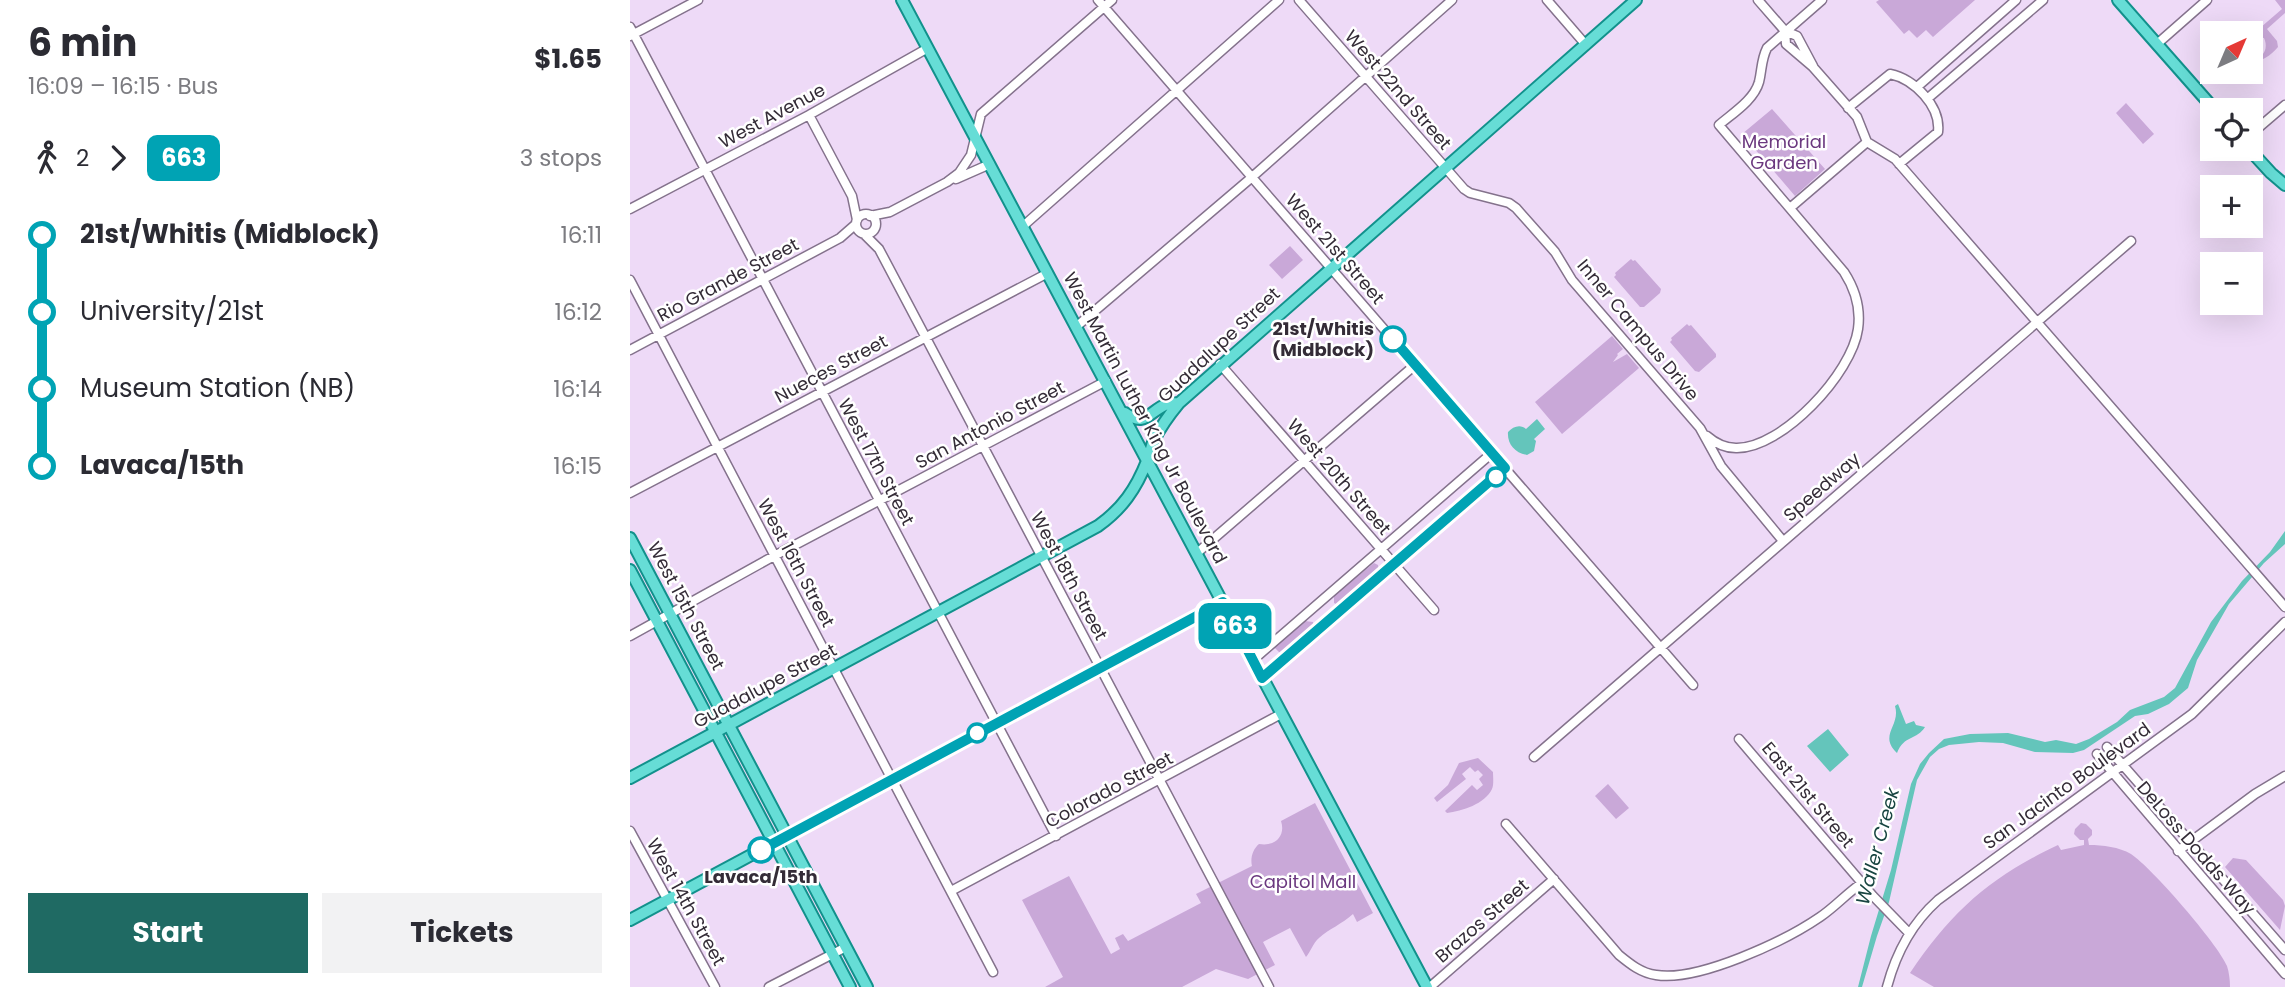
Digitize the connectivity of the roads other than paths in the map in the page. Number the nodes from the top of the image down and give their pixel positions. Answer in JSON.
{"nodes":[{"id":1,"x":698,"y":0,"type":"edge"},
{"id":2,"x":902,"y":0,"type":"edge"},
{"id":3,"x":1112,"y":0,"type":"edge"},
{"id":4,"x":1279,"y":0,"type":"edge"},
{"id":5,"x":1299,"y":0,"type":"edge"},
{"id":6,"x":1452,"y":0,"type":"edge"},
{"id":7,"x":1547,"y":0,"type":"edge"},
{"id":8,"x":1636,"y":0,"type":"edge"},
{"id":9,"x":1758,"y":0,"type":"edge"},
{"id":10,"x":1822,"y":0,"type":"edge"},
{"id":11,"x":2016,"y":0,"type":"edge"},
{"id":12,"x":2118,"y":0,"type":"edge"},
{"id":13,"x":2207,"y":0,"type":"edge"},
{"id":14,"x":2036,"y":2,"type":"edge"},
{"id":15,"x":1101,"y":4,"type":"edge"},
{"id":16,"x":631,"y":32,"type":"edge"},
{"id":17,"x":1785,"y":32,"type":"junction"},
{"id":18,"x":1977,"y":35,"type":"junction"},
{"id":19,"x":2157,"y":44,"type":"junction"},
{"id":20,"x":1586,"y":45,"type":"junction"},
{"id":21,"x":1987,"y":47,"type":"junction"},
{"id":22,"x":928,"y":48,"type":"junction"},
{"id":23,"x":1814,"y":67,"type":"junction"},
{"id":24,"x":1365,"y":77,"type":"junction"},
{"id":25,"x":1917,"y":87,"type":"junction"},
{"id":26,"x":1176,"y":91,"type":"junction"},
{"id":27,"x":2204,"y":98,"type":"edge"},
{"id":28,"x":1927,"y":99,"type":"junction"},
{"id":29,"x":2285,"y":105,"type":"edge"},
{"id":30,"x":1848,"y":108,"type":"junction"},
{"id":31,"x":809,"y":115,"type":"junction"},
{"id":32,"x":2263,"y":124,"type":"edge"},
{"id":33,"x":974,"y":135,"type":"junction"},
{"id":34,"x":1870,"y":144,"type":"junction"},
{"id":35,"x":2260,"y":161,"type":"edge"},
{"id":36,"x":990,"y":164,"type":"junction"},
{"id":37,"x":1899,"y":164,"type":"junction"},
{"id":38,"x":1446,"y":168,"type":"junction"},
{"id":39,"x":704,"y":170,"type":"junction"},
{"id":40,"x":2271,"y":173,"type":"junction"},
{"id":41,"x":1251,"y":178,"type":"junction"},
{"id":42,"x":947,"y":182,"type":"junction"},
{"id":43,"x":2285,"y":186,"type":"edge"},
{"id":44,"x":2285,"y":195,"type":"edge"},
{"id":45,"x":852,"y":196,"type":"junction"},
{"id":46,"x":1790,"y":208,"type":"junction"},
{"id":47,"x":630,"y":209,"type":"edge"},
{"id":48,"x":890,"y":212,"type":"junction"},
{"id":49,"x":869,"y":215,"type":"junction"},
{"id":50,"x":860,"y":227,"type":"junction"},
{"id":51,"x":875,"y":227,"type":"junction"},
{"id":52,"x":1022,"y":227,"type":"junction"},
{"id":53,"x":2131,"y":241,"type":"dead end"},
{"id":54,"x":879,"y":249,"type":"junction"},
{"id":55,"x":1330,"y":268,"type":"junction"},
{"id":56,"x":1048,"y":273,"type":"junction"},
{"id":57,"x":762,"y":279,"type":"junction"},
{"id":58,"x":630,"y":280,"type":"edge"},
{"id":59,"x":2036,"y":323,"type":"junction"},
{"id":60,"x":1077,"y":326,"type":"junction"},
{"id":61,"x":657,"y":335,"type":"junction"},
{"id":62,"x":925,"y":337,"type":"junction"},
{"id":63,"x":630,"y":350,"type":"edge"},
{"id":64,"x":1220,"y":364,"type":"junction"},
{"id":65,"x":1415,"y":365,"type":"junction"},
{"id":66,"x":1106,"y":381,"type":"junction"},
{"id":67,"x":821,"y":391,"type":"junction"},
{"id":68,"x":1179,"y":403,"type":"junction"},
{"id":69,"x":1122,"y":410,"type":"junction"},
{"id":70,"x":1700,"y":428,"type":"junction"},
{"id":71,"x":983,"y":446,"type":"junction"},
{"id":72,"x":716,"y":447,"type":"junction"},
{"id":73,"x":1492,"y":453,"type":"junction"},
{"id":74,"x":1147,"y":460,"type":"junction"},
{"id":75,"x":1304,"y":460,"type":"junction"},
{"id":76,"x":1505,"y":468,"type":"junction"},
{"id":77,"x":630,"y":493,"type":"edge"},
{"id":78,"x":878,"y":501,"type":"junction"},
{"id":79,"x":630,"y":538,"type":"edge"},
{"id":80,"x":1783,"y":541,"type":"junction"},
{"id":81,"x":1381,"y":549,"type":"junction"},
{"id":82,"x":1197,"y":553,"type":"junction"},
{"id":83,"x":774,"y":556,"type":"junction"},
{"id":84,"x":1041,"y":557,"type":"junction"},
{"id":85,"x":1394,"y":565,"type":"junction"},
{"id":86,"x":630,"y":570,"type":"edge"},
{"id":87,"x":1324,"y":599,"type":"junction"},
{"id":88,"x":1223,"y":602,"type":"junction"},
{"id":89,"x":2285,"y":607,"type":"edge"},
{"id":90,"x":1434,"y":610,"type":"dead end"},
{"id":91,"x":1308,"y":612,"type":"junction"},
{"id":92,"x":938,"y":613,"type":"junction"},
{"id":93,"x":1336,"y":613,"type":"junction"},
{"id":94,"x":670,"y":614,"type":"junction"},
{"id":95,"x":657,"y":621,"type":"junction"},
{"id":96,"x":2285,"y":622,"type":"edge"},
{"id":97,"x":1320,"y":627,"type":"junction"},
{"id":98,"x":630,"y":636,"type":"edge"},
{"id":99,"x":1661,"y":646,"type":"junction"},
{"id":100,"x":1253,"y":660,"type":"junction"},
{"id":101,"x":1100,"y":668,"type":"junction"},
{"id":102,"x":833,"y":669,"type":"junction"},
{"id":103,"x":1262,"y":678,"type":"junction"},
{"id":104,"x":1693,"y":685,"type":"dead end"},
{"id":105,"x":1281,"y":714,"type":"junction"},
{"id":106,"x":996,"y":723,"type":"junction"},
{"id":107,"x":729,"y":725,"type":"junction"},
{"id":108,"x":715,"y":732,"type":"junction"},
{"id":109,"x":1739,"y":738,"type":"dead end"},
{"id":110,"x":2107,"y":747,"type":"dead end"},
{"id":111,"x":2097,"y":754,"type":"dead end"},
{"id":112,"x":1534,"y":757,"type":"dead end"},
{"id":113,"x":2124,"y":765,"type":"junction"},
{"id":114,"x":2111,"y":774,"type":"junction"},
{"id":115,"x":2285,"y":776,"type":"edge"},
{"id":116,"x":630,"y":778,"type":"edge"},
{"id":117,"x":892,"y":778,"type":"junction"},
{"id":118,"x":1160,"y":780,"type":"junction"},
{"id":119,"x":1506,"y":824,"type":"dead end"},
{"id":120,"x":630,"y":831,"type":"edge"},
{"id":121,"x":787,"y":836,"type":"junction"},
{"id":122,"x":1056,"y":836,"type":"junction"},
{"id":123,"x":2190,"y":841,"type":"junction"},
{"id":124,"x":774,"y":843,"type":"junction"},
{"id":125,"x":2178,"y":851,"type":"junction"},
{"id":126,"x":1554,"y":879,"type":"junction"},
{"id":127,"x":1862,"y":883,"type":"junction"},
{"id":128,"x":951,"y":891,"type":"junction"},
{"id":129,"x":667,"y":900,"type":"junction"},
{"id":130,"x":2248,"y":908,"type":"junction"},
{"id":131,"x":2236,"y":918,"type":"junction"},
{"id":132,"x":630,"y":920,"type":"edge"},
{"id":133,"x":1909,"y":933,"type":"junction"},
{"id":134,"x":846,"y":947,"type":"junction"},
{"id":135,"x":2283,"y":948,"type":"edge"},
{"id":136,"x":832,"y":954,"type":"junction"},
{"id":137,"x":2270,"y":956,"type":"junction"},
{"id":138,"x":993,"y":972,"type":"dead end"},
{"id":139,"x":2285,"y":974,"type":"edge"},
{"id":140,"x":715,"y":987,"type":"edge"},
{"id":141,"x":769,"y":987,"type":"edge"},
{"id":142,"x":850,"y":987,"type":"edge"},
{"id":143,"x":867,"y":987,"type":"edge"},
{"id":144,"x":1269,"y":987,"type":"edge"},
{"id":145,"x":1429,"y":987,"type":"edge"},
{"id":146,"x":1887,"y":987,"type":"edge"}],
"edges":[{"from":1,"to":16,"type":"street"},
{"from":2,"to":22,"type":"main road","name":"West Martin Luther King Jr Boulevard"},
{"from":3,"to":15,"type":"street"},
{"from":4,"to":26,"type":"street"},
{"from":5,"to":24,"type":"street","name":"West 22nd Street"},
{"from":6,"to":24,"type":"street"},
{"from":7,"to":20,"type":"street"},
{"from":8,"to":20,"type":"main road","name":"Guadalupe Street"},
{"from":9,"to":17,"type":"street"},
{"from":10,"to":17,"type":"street"},
{"from":11,"to":18,"type":"street"},
{"from":12,"to":19,"type":"main road"},
{"from":13,"to":19,"type":"street"},
{"from":14,"to":21,"type":"street"},
{"from":15,"to":26,"type":"street","name":"West 21st Street"},
{"from":15,"to":33,"type":"street"},
{"from":16,"to":39,"type":"street","name":"West 17th Street"},
{"from":17,"to":23,"type":"street"},
{"from":17,"to":23,"type":"street"},
{"from":17,"to":46,"type":"street"},
{"from":18,"to":21,"type":"street"},
{"from":18,"to":25,"type":"street"},
{"from":19,"to":27,"type":"main road"},
{"from":20,"to":38,"type":"main road","name":"Guadalupe Street"},
{"from":21,"to":28,"type":"street"},
{"from":22,"to":31,"type":"street","name":"West Avenue"},
{"from":22,"to":33,"type":"main road","name":"West Martin Luther King Jr Boulevard"},
{"from":23,"to":30,"type":"street"},
{"from":24,"to":38,"type":"street","name":"West 22nd Street"},
{"from":24,"to":41,"type":"street"},
{"from":25,"to":28,"type":"street"},
{"from":25,"to":30,"type":"street"},
{"from":26,"to":41,"type":"street","name":"West 21st Street"},
{"from":26,"to":52,"type":"street"},
{"from":28,"to":37,"type":"street"},
{"from":29,"to":32,"type":"street"},
{"from":30,"to":34,"type":"street"},
{"from":31,"to":39,"type":"street","name":"West Avenue"},
{"from":31,"to":45,"type":"street"},
{"from":33,"to":36,"type":"main road","name":"West Martin Luther King Jr Boulevard"},
{"from":33,"to":42,"type":"street"},
{"from":34,"to":37,"type":"street"},
{"from":34,"to":46,"type":"street"},
{"from":35,"to":40,"type":"main road"},
{"from":36,"to":42,"type":"street"},
{"from":36,"to":52,"type":"main road","name":"West Martin Luther King Jr Boulevard"},
{"from":37,"to":59,"type":"street"},
{"from":38,"to":55,"type":"main road","name":"Guadalupe Street"},
{"from":38,"to":70,"type":"street","name":"Inner Campus Drive"},
{"from":39,"to":47,"type":"street","name":"West Avenue"},
{"from":39,"to":57,"type":"street","name":"West 17th Street"},
{"from":40,"to":43,"type":"main road"},
{"from":40,"to":44,"type":"main road"},
{"from":41,"to":55,"type":"street","name":"West 21st Street"},
{"from":41,"to":60,"type":"street"},
{"from":42,"to":48,"type":"street"},
{"from":45,"to":49,"type":"street"},
{"from":45,"to":50,"type":"street"},
{"from":46,"to":70,"type":"street"},
{"from":48,"to":49,"type":"street"},
{"from":48,"to":51,"type":"street"},
{"from":49,"to":50,"type":"street"},
{"from":49,"to":51,"type":"street"},
{"from":50,"to":51,"type":"street"},
{"from":50,"to":54,"type":"street","name":"West 18th Street"},
{"from":50,"to":57,"type":"street","name":"Rio Grande Street"},
{"from":51,"to":54,"type":"street","name":"West 18th Street"},
{"from":52,"to":56,"type":"main road","name":"West Martin Luther King Jr Boulevard"},
{"from":53,"to":59,"type":"street","name":"Speedway"},
{"from":54,"to":62,"type":"street","name":"West 18th Street"},
{"from":55,"to":64,"type":"main road","name":"Guadalupe Street"},
{"from":55,"to":65,"type":"street","name":"West 21st Street"},
{"from":56,"to":60,"type":"main road","name":"West Martin Luther King Jr Boulevard"},
{"from":56,"to":62,"type":"street","name":"Nueces Street"},
{"from":57,"to":61,"type":"street","name":"Rio Grande Street"},
{"from":57,"to":67,"type":"street","name":"West 17th Street"},
{"from":58,"to":61,"type":"street","name":"West 16th Street"},
{"from":59,"to":80,"type":"street","name":"Speedway"},
{"from":59,"to":89,"type":"street"},
{"from":60,"to":66,"type":"main road","name":"West Martin Luther King Jr Boulevard"},
{"from":61,"to":63,"type":"street","name":"Rio Grande Street"},
{"from":61,"to":72,"type":"street","name":"West 16th Street"},
{"from":62,"to":67,"type":"street","name":"Nueces Street"},
{"from":62,"to":71,"type":"street","name":"West 18th Street"},
{"from":64,"to":68,"type":"main road","name":"Guadalupe Street"},
{"from":64,"to":75,"type":"street","name":"West 20th Street"},
{"from":65,"to":73,"type":"street","name":"West 21st Street"},
{"from":65,"to":75,"type":"street"},
{"from":66,"to":69,"type":"main road","name":"West Martin Luther King Jr Boulevard"},
{"from":66,"to":71,"type":"street","name":"San Antonio Street"},
{"from":67,"to":72,"type":"street","name":"Nueces Street"},
{"from":67,"to":78,"type":"street","name":"West 17th Street"},
{"from":68,"to":69,"type":"main road"},
{"from":68,"to":74,"type":"main road","name":"Guadalupe Street"},
{"from":69,"to":74,"type":"main road","name":"West Martin Luther King Jr Boulevard"},
{"from":70,"to":80,"type":"street","name":"Inner Campus Drive"},
{"from":71,"to":78,"type":"street","name":"San Antonio Street"},
{"from":71,"to":84,"type":"street","name":"West 18th Street"},
{"from":72,"to":77,"type":"street","name":"Nueces Street"},
{"from":72,"to":83,"type":"street","name":"West 16th Street"},
{"from":73,"to":76,"type":"street","name":"West 21st Street"},
{"from":73,"to":81,"type":"street"},
{"from":74,"to":82,"type":"main road","name":"West Martin Luther King Jr Boulevard"},
{"from":74,"to":84,"type":"main road","name":"Guadalupe Street"},
{"from":75,"to":81,"type":"street","name":"West 20th Street"},
{"from":75,"to":82,"type":"street"},
{"from":76,"to":85,"type":"street"},
{"from":76,"to":99,"type":"street","name":"West 21st Street"},
{"from":78,"to":83,"type":"street","name":"San Antonio Street"},
{"from":78,"to":92,"type":"street","name":"West 17th Street"},
{"from":79,"to":94,"type":"main road","name":"West 15th Street"},
{"from":80,"to":99,"type":"street","name":"Speedway"},
{"from":81,"to":85,"type":"street","name":"West 20th Street"},
{"from":81,"to":87,"type":"street"},
{"from":82,"to":88,"type":"main road","name":"West Martin Luther King Jr Boulevard"},
{"from":83,"to":94,"type":"street","name":"San Antonio Street"},
{"from":83,"to":102,"type":"street","name":"West 16th Street"},
{"from":84,"to":92,"type":"main road","name":"Guadalupe Street"},
{"from":84,"to":101,"type":"street","name":"West 18th Street"},
{"from":85,"to":90,"type":"street","name":"West 20th Street"},
{"from":85,"to":93,"type":"street"},
{"from":86,"to":95,"type":"main road","name":"West 15th Street"},
{"from":87,"to":91,"type":"street"},
{"from":87,"to":93,"type":"street"},
{"from":88,"to":100,"type":"main road","name":"West Martin Luther King Jr Boulevard"},
{"from":88,"to":101,"type":"main road"},
{"from":91,"to":97,"type":"street"},
{"from":91,"to":100,"type":"street"},
{"from":92,"to":102,"type":"main road","name":"Guadalupe Street"},
{"from":92,"to":106,"type":"street","name":"West 17th Street"},
{"from":93,"to":97,"type":"street"},
{"from":94,"to":95,"type":"street","name":"San Antonio Street"},
{"from":94,"to":107,"type":"main road","name":"West 15th Street"},
{"from":95,"to":98,"type":"street","name":"San Antonio Street"},
{"from":95,"to":108,"type":"main road","name":"West 15th Street"},
{"from":96,"to":113,"type":"street","name":"San Jacinto Boulevard"},
{"from":97,"to":103,"type":"street"},
{"from":99,"to":104,"type":"street"},
{"from":99,"to":112,"type":"street","name":"Speedway"},
{"from":100,"to":103,"type":"main road","name":"West Martin Luther King Jr Boulevard"},
{"from":101,"to":106,"type":"main road"},
{"from":101,"to":118,"type":"street","name":"West 18th Street"},
{"from":102,"to":107,"type":"main road","name":"Guadalupe Street"},
{"from":102,"to":117,"type":"street","name":"West 16th Street"},
{"from":103,"to":105,"type":"main road","name":"West Martin Luther King Jr Boulevard"},
{"from":105,"to":118,"type":"street","name":"Colorado Street"},
{"from":105,"to":145,"type":"main road","name":"West Martin Luther King Jr Boulevard"},
{"from":106,"to":117,"type":"main road"},
{"from":106,"to":122,"type":"street","name":"West 17th Street"},
{"from":107,"to":108,"type":"main road","name":"Guadalupe Street"},
{"from":107,"to":121,"type":"main road","name":"West 15th Street"},
{"from":108,"to":116,"type":"main road","name":"Guadalupe Street"},
{"from":108,"to":124,"type":"main road","name":"West 15th Street"},
{"from":109,"to":127,"type":"street","name":"East 21st Street"},
{"from":110,"to":113,"type":"street","name":"DeLoss Dodds Way"},
{"from":111,"to":114,"type":"street","name":"DeLoss Dodds Way"},
{"from":113,"to":114,"type":"street","name":"San Jacinto Boulevard"},
{"from":113,"to":123,"type":"street","name":"DeLoss Dodds Way"},
{"from":114,"to":125,"type":"street","name":"DeLoss Dodds Way"},
{"from":114,"to":133,"type":"street","name":"San Jacinto Boulevard"},
{"from":115,"to":123,"type":"street"},
{"from":117,"to":121,"type":"main road"},
{"from":117,"to":128,"type":"street","name":"West 16th Street"},
{"from":118,"to":122,"type":"street","name":"Colorado Street"},
{"from":118,"to":144,"type":"street","name":"West 18th Street"},
{"from":119,"to":126,"type":"street"},
{"from":120,"to":129,"type":"street","name":"West 14th Street"},
{"from":121,"to":124,"type":"main road"},
{"from":121,"to":134,"type":"main road","name":"West 15th Street"},
{"from":122,"to":128,"type":"street","name":"Colorado Street"},
{"from":123,"to":125,"type":"street"},
{"from":123,"to":130,"type":"street","name":"DeLoss Dodds Way"},
{"from":124,"to":129,"type":"main road"},
{"from":124,"to":136,"type":"main road","name":"West 15th Street"},
{"from":125,"to":131,"type":"street","name":"DeLoss Dodds Way"},
{"from":126,"to":127,"type":"street"},
{"from":126,"to":145,"type":"street","name":"Brazos Street"},
{"from":127,"to":133,"type":"street","name":"East 21st Street"},
{"from":128,"to":138,"type":"street","name":"West 16th Street"},
{"from":129,"to":132,"type":"main road"},
{"from":129,"to":140,"type":"street","name":"West 14th Street"},
{"from":130,"to":131,"type":"street"},
{"from":130,"to":135,"type":"street","name":"DeLoss Dodds Way"},
{"from":131,"to":137,"type":"street","name":"DeLoss Dodds Way"},
{"from":133,"to":146,"type":"street","name":"San Jacinto Boulevard"},
{"from":134,"to":136,"type":"street"},
{"from":134,"to":143,"type":"main road","name":"West 15th Street"},
{"from":135,"to":137,"type":"street"},
{"from":136,"to":141,"type":"street"},
{"from":136,"to":142,"type":"main road","name":"West 15th Street"},
{"from":137,"to":139,"type":"street","name":"DeLoss Dodds Way"}]}
